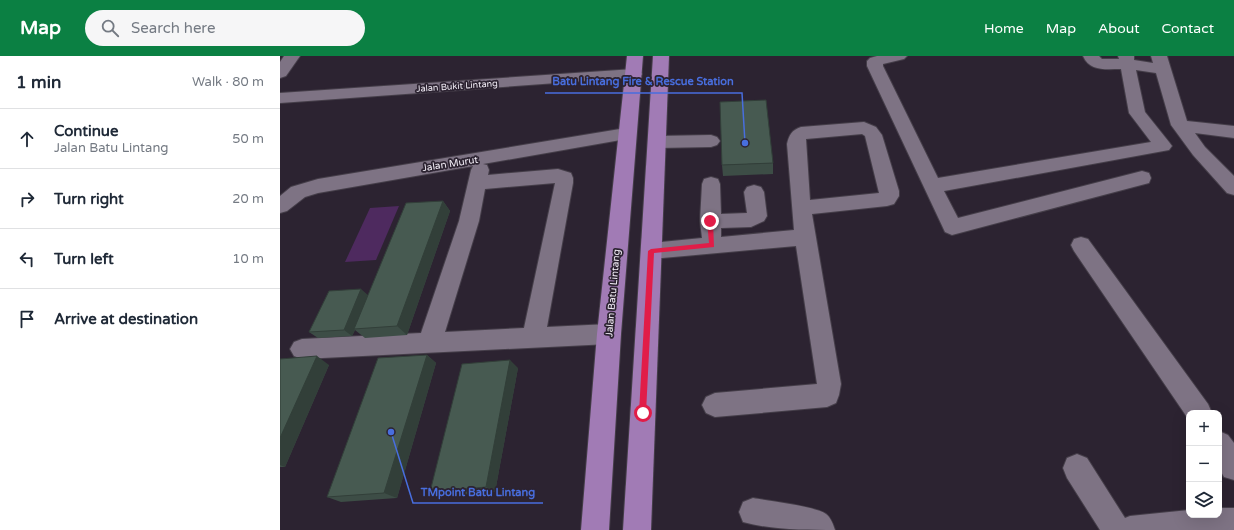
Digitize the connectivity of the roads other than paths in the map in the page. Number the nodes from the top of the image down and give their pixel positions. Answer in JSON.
{"nodes":[{"id":1,"x":292,"y":56,"type":"edge"},
{"id":2,"x":899,"y":56,"type":"edge"},
{"id":3,"x":1091,"y":56,"type":"edge"},
{"id":4,"x":662,"y":57,"type":"edge"},
{"id":5,"x":874,"y":59,"type":"edge"},
{"id":6,"x":1127,"y":60,"type":"edge"},
{"id":7,"x":635,"y":61,"type":"edge"},
{"id":8,"x":1161,"y":63,"type":"edge"},
{"id":9,"x":280,"y":73,"type":"edge"},
{"id":10,"x":280,"y":98,"type":"edge"},
{"id":11,"x":1180,"y":125,"type":"junction"},
{"id":12,"x":1234,"y":132,"type":"edge"},
{"id":13,"x":626,"y":134,"type":"junction"},
{"id":14,"x":711,"y":141,"type":"dead end"},
{"id":15,"x":656,"y":142,"type":"junction"},
{"id":16,"x":483,"y":158,"type":"junction"},
{"id":17,"x":1142,"y":178,"type":"dead end"},
{"id":18,"x":477,"y":183,"type":"junction"},
{"id":19,"x":711,"y":184,"type":"dead end"},
{"id":20,"x":932,"y":186,"type":"junction"},
{"id":21,"x":1234,"y":188,"type":"edge"},
{"id":22,"x":754,"y":192,"type":"dead end"},
{"id":23,"x":280,"y":206,"type":"edge"},
{"id":24,"x":801,"y":208,"type":"junction"},
{"id":25,"x":710,"y":221,"type":"junction"},
{"id":26,"x":805,"y":237,"type":"junction"},
{"id":27,"x":1081,"y":245,"type":"dead end"},
{"id":28,"x":712,"y":246,"type":"junction"},
{"id":29,"x":651,"y":251,"type":"junction"},
{"id":30,"x":609,"y":334,"type":"junction"},
{"id":31,"x":534,"y":337,"type":"junction"},
{"id":32,"x":430,"y":341,"type":"junction"},
{"id":33,"x":302,"y":348,"type":"dead end"},
{"id":34,"x":715,"y":405,"type":"dead end"},
{"id":35,"x":1197,"y":410,"type":"edge"},
{"id":36,"x":1220,"y":446,"type":"edge"},
{"id":37,"x":1234,"y":467,"type":"edge"},
{"id":38,"x":1077,"y":468,"type":"dead end"},
{"id":39,"x":753,"y":512,"type":"dead end"},
{"id":40,"x":1234,"y":522,"type":"edge"},
{"id":41,"x":594,"y":530,"type":"edge"},
{"id":42,"x":637,"y":530,"type":"edge"},
{"id":43,"x":821,"y":530,"type":"edge"},
{"id":44,"x":1116,"y":530,"type":"edge"},
{"id":45,"x":1130,"y":530,"type":"edge"}],
"edges":[{"from":1,"to":9,"type":"street"},
{"from":2,"to":5,"type":"street"},
{"from":3,"to":6,"type":"street"},
{"from":4,"to":15,"type":"main road"},
{"from":5,"to":20,"type":"street"},
{"from":6,"to":8,"type":"street"},
{"from":6,"to":20,"type":"street"},
{"from":7,"to":10,"type":"street","name":"Jalan Bukit Lintang"},
{"from":7,"to":13,"type":"main road","name":"Jalan Batu Lintang"},
{"from":8,"to":11,"type":"street"},
{"from":11,"to":12,"type":"street"},
{"from":11,"to":21,"type":"street"},
{"from":13,"to":16,"type":"street","name":"Jalan Murut"},
{"from":13,"to":30,"type":"main road","name":"Jalan Batu Lintang"},
{"from":14,"to":15,"type":"street"},
{"from":15,"to":29,"type":"main road"},
{"from":16,"to":18,"type":"street"},
{"from":16,"to":23,"type":"street","name":"Jalan Murut"},
{"from":17,"to":20,"type":"street"},
{"from":18,"to":31,"type":"street"},
{"from":18,"to":32,"type":"street"},
{"from":19,"to":25,"type":"street"},
{"from":22,"to":25,"type":"street"},
{"from":24,"to":24,"type":"street"},
{"from":24,"to":26,"type":"street"},
{"from":25,"to":28,"type":"street"},
{"from":26,"to":28,"type":"street"},
{"from":26,"to":34,"type":"street"},
{"from":27,"to":35,"type":"street"},
{"from":28,"to":29,"type":"street"},
{"from":29,"to":42,"type":"main road"},
{"from":30,"to":31,"type":"street"},
{"from":30,"to":41,"type":"main road","name":"Jalan Batu Lintang"},
{"from":31,"to":32,"type":"street"},
{"from":32,"to":33,"type":"street"},
{"from":36,"to":37,"type":"street"},
{"from":38,"to":44,"type":"street"},
{"from":39,"to":43,"type":"street"},
{"from":40,"to":45,"type":"street"}]}
